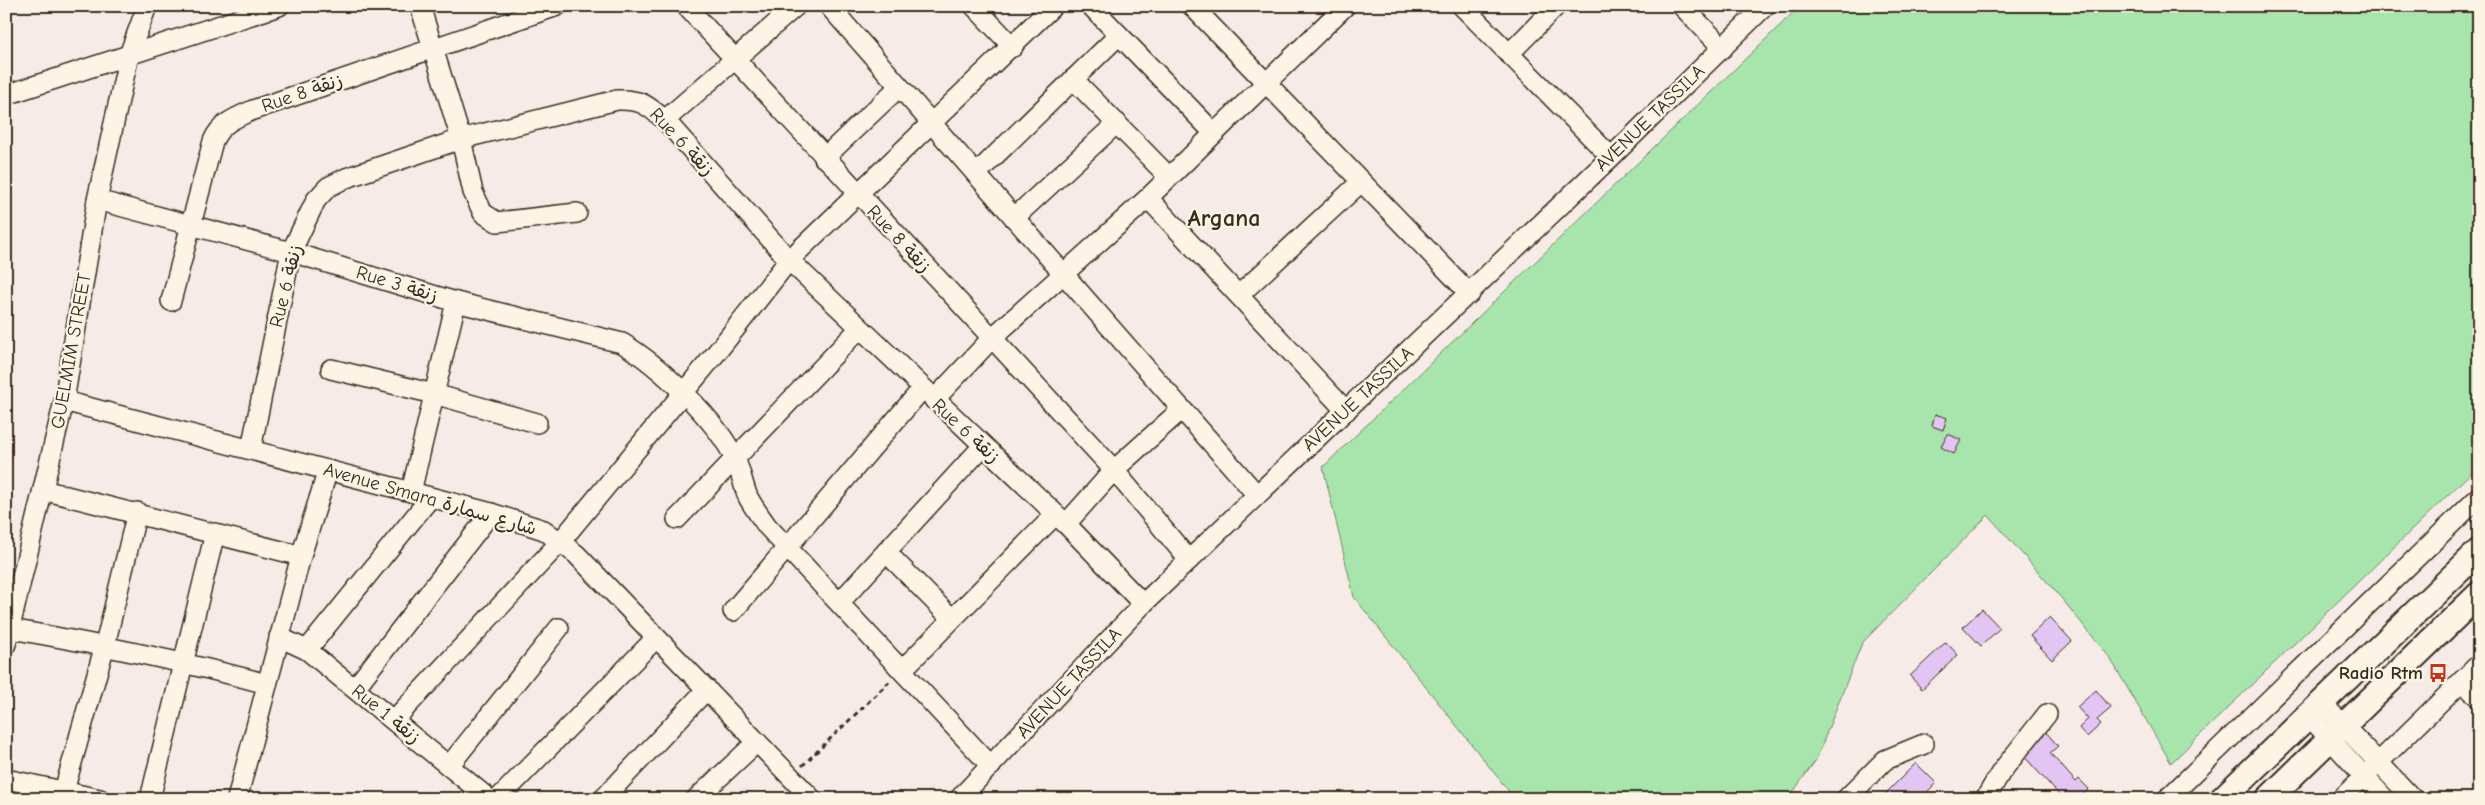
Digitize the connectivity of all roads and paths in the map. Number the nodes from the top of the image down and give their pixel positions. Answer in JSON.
{"nodes":[{"id":1,"x":147,"y":6,"type":"edge"},
{"id":2,"x":279,"y":6,"type":"edge"},
{"id":3,"x":420,"y":6,"type":"edge"},
{"id":4,"x":557,"y":6,"type":"edge"},
{"id":5,"x":686,"y":6,"type":"edge"},
{"id":6,"x":796,"y":6,"type":"edge"},
{"id":7,"x":974,"y":6,"type":"edge"},
{"id":8,"x":1053,"y":6,"type":"edge"},
{"id":9,"x":1091,"y":6,"type":"edge"},
{"id":10,"x":1345,"y":6,"type":"edge"},
{"id":11,"x":1462,"y":6,"type":"edge"},
{"id":12,"x":1556,"y":6,"type":"edge"},
{"id":13,"x":1682,"y":6,"type":"edge"},
{"id":14,"x":1765,"y":6,"type":"edge"},
{"id":15,"x":830,"y":7,"type":"edge"},
{"id":16,"x":1199,"y":9,"type":"edge"},
{"id":17,"x":1119,"y":35,"type":"junction"},
{"id":18,"x":1013,"y":47,"type":"junction"},
{"id":19,"x":1723,"y":48,"type":"junction"},
{"id":20,"x":433,"y":49,"type":"junction"},
{"id":21,"x":1510,"y":54,"type":"junction"},
{"id":22,"x":129,"y":56,"type":"junction"},
{"id":23,"x":735,"y":59,"type":"junction"},
{"id":24,"x":1073,"y":79,"type":"junction"},
{"id":25,"x":1266,"y":83,"type":"junction"},
{"id":26,"x":899,"y":87,"type":"junction"},
{"id":27,"x":6,"y":95,"type":"edge"},
{"id":28,"x":665,"y":120,"type":"junction"},
{"id":29,"x":1117,"y":123,"type":"junction"},
{"id":30,"x":932,"y":124,"type":"junction"},
{"id":31,"x":1214,"y":133,"type":"junction"},
{"id":32,"x":461,"y":139,"type":"junction"},
{"id":33,"x":1611,"y":157,"type":"junction"},
{"id":34,"x":824,"y":158,"type":"junction"},
{"id":35,"x":976,"y":174,"type":"junction"},
{"id":36,"x":1169,"y":177,"type":"junction"},
{"id":37,"x":1362,"y":182,"type":"junction"},
{"id":38,"x":858,"y":195,"type":"junction"},
{"id":39,"x":1148,"y":198,"type":"junction"},
{"id":40,"x":97,"y":200,"type":"junction"},
{"id":41,"x":578,"y":213,"type":"dead end"},
{"id":42,"x":1014,"y":218,"type":"junction"},
{"id":43,"x":190,"y":226,"type":"junction"},
{"id":44,"x":291,"y":252,"type":"junction"},
{"id":45,"x":789,"y":260,"type":"junction"},
{"id":46,"x":1063,"y":274,"type":"junction"},
{"id":47,"x":1239,"y":294,"type":"junction"},
{"id":48,"x":1470,"y":294,"type":"junction"},
{"id":49,"x":171,"y":301,"type":"dead end"},
{"id":50,"x":456,"y":302,"type":"junction"},
{"id":51,"x":859,"y":329,"type":"junction"},
{"id":52,"x":992,"y":338,"type":"junction"},
{"id":53,"x":331,"y":369,"type":"dead end"},
{"id":54,"x":683,"y":392,"type":"junction"},
{"id":55,"x":434,"y":394,"type":"junction"},
{"id":56,"x":928,"y":394,"type":"junction"},
{"id":57,"x":64,"y":401,"type":"junction"},
{"id":58,"x":1182,"y":410,"type":"junction"},
{"id":59,"x":1346,"y":411,"type":"junction"},
{"id":60,"x":537,"y":423,"type":"dead end"},
{"id":61,"x":984,"y":446,"type":"junction"},
{"id":62,"x":251,"y":449,"type":"junction"},
{"id":63,"x":735,"y":459,"type":"junction"},
{"id":64,"x":328,"y":470,"type":"junction"},
{"id":65,"x":1114,"y":470,"type":"junction"},
{"id":66,"x":43,"y":490,"type":"junction"},
{"id":67,"x":411,"y":492,"type":"junction"},
{"id":68,"x":1257,"y":495,"type":"junction"},
{"id":69,"x":2479,"y":497,"type":"edge"},
{"id":70,"x":430,"y":498,"type":"junction"},
{"id":71,"x":137,"y":512,"type":"junction"},
{"id":72,"x":491,"y":513,"type":"junction"},
{"id":73,"x":677,"y":519,"type":"dead end"},
{"id":74,"x":1061,"y":520,"type":"junction"},
{"id":75,"x":216,"y":533,"type":"junction"},
{"id":76,"x":561,"y":541,"type":"junction"},
{"id":77,"x":787,"y":546,"type":"junction"},
{"id":78,"x":2479,"y":551,"type":"edge"},
{"id":79,"x":886,"y":552,"type":"junction"},
{"id":80,"x":300,"y":556,"type":"junction"},
{"id":81,"x":1189,"y":560,"type":"junction"},
{"id":82,"x":2479,"y":594,"type":"edge"},
{"id":83,"x":840,"y":602,"type":"junction"},
{"id":84,"x":1144,"y":604,"type":"junction"},
{"id":85,"x":733,"y":612,"type":"dead end"},
{"id":86,"x":952,"y":619,"type":"junction"},
{"id":87,"x":559,"y":628,"type":"dead end"},
{"id":88,"x":8,"y":637,"type":"edge"},
{"id":89,"x":279,"y":637,"type":"junction"},
{"id":90,"x":656,"y":638,"type":"junction"},
{"id":91,"x":105,"y":645,"type":"junction"},
{"id":92,"x":307,"y":650,"type":"junction"},
{"id":93,"x":182,"y":661,"type":"junction"},
{"id":94,"x":2479,"y":664,"type":"edge"},
{"id":95,"x":903,"y":669,"type":"junction"},
{"id":96,"x":2462,"y":681,"type":"junction"},
{"id":97,"x":267,"y":684,"type":"junction"},
{"id":98,"x":355,"y":688,"type":"junction"},
{"id":99,"x":707,"y":689,"type":"junction"},
{"id":100,"x":2479,"y":698,"type":"edge"},
{"id":101,"x":2315,"y":709,"type":"junction"},
{"id":102,"x":2047,"y":714,"type":"dead end"},
{"id":103,"x":394,"y":720,"type":"junction"},
{"id":104,"x":2336,"y":732,"type":"junction"},
{"id":105,"x":757,"y":742,"type":"junction"},
{"id":106,"x":1924,"y":744,"type":"dead end"},
{"id":107,"x":2379,"y":763,"type":"junction"},
{"id":108,"x":449,"y":766,"type":"junction"},
{"id":109,"x":991,"y":766,"type":"junction"},
{"id":110,"x":791,"y":776,"type":"junction"},
{"id":111,"x":2364,"y":776,"type":"junction"},
{"id":112,"x":6,"y":779,"type":"edge"},
{"id":113,"x":64,"y":791,"type":"junction"},
{"id":114,"x":100,"y":799,"type":"edge"},
{"id":115,"x":150,"y":799,"type":"edge"},
{"id":116,"x":237,"y":799,"type":"edge"},
{"id":117,"x":489,"y":799,"type":"edge"},
{"id":118,"x":498,"y":799,"type":"edge"},
{"id":119,"x":603,"y":799,"type":"edge"},
{"id":120,"x":696,"y":799,"type":"edge"},
{"id":121,"x":812,"y":799,"type":"edge"},
{"id":122,"x":959,"y":799,"type":"edge"},
{"id":123,"x":1846,"y":799,"type":"edge"},
{"id":124,"x":1985,"y":799,"type":"edge"},
{"id":125,"x":2167,"y":799,"type":"edge"},
{"id":126,"x":2222,"y":799,"type":"edge"},
{"id":127,"x":2268,"y":799,"type":"edge"},
{"id":128,"x":2341,"y":799,"type":"edge"},
{"id":129,"x":2385,"y":799,"type":"edge"},
{"id":130,"x":2413,"y":799,"type":"edge"}],
"edges":[{"from":1,"to":22,"type":"street"},
{"from":2,"to":22,"type":"street"},
{"from":3,"to":20,"type":"street"},
{"from":4,"to":20,"type":"street","name":"Rue 8 زنقة"},
{"from":5,"to":23,"type":"street","name":"Rue 8 زنقة"},
{"from":6,"to":23,"type":"street"},
{"from":7,"to":18,"type":"street"},
{"from":8,"to":18,"type":"street"},
{"from":9,"to":17,"type":"street"},
{"from":10,"to":25,"type":"street"},
{"from":11,"to":21,"type":"street"},
{"from":12,"to":21,"type":"street"},
{"from":13,"to":19,"type":"street"},
{"from":14,"to":19,"type":"street","name":"AVENUE TASSILA"},
{"from":15,"to":26,"type":"street"},
{"from":16,"to":25,"type":"street"},
{"from":17,"to":24,"type":"street"},
{"from":17,"to":31,"type":"street"},
{"from":18,"to":30,"type":"street"},
{"from":19,"to":33,"type":"street","name":"AVENUE TASSILA"},
{"from":20,"to":32,"type":"street"},
{"from":20,"to":43,"type":"street","name":"Rue 8 زنقة"},
{"from":21,"to":33,"type":"street"},
{"from":22,"to":27,"type":"street"},
{"from":22,"to":40,"type":"street","name":"GUELMIM STREET"},
{"from":23,"to":28,"type":"street"},
{"from":23,"to":34,"type":"street","name":"Rue 8 زنقة"},
{"from":24,"to":29,"type":"street"},
{"from":24,"to":35,"type":"street"},
{"from":25,"to":31,"type":"street"},
{"from":25,"to":37,"type":"street"},
{"from":26,"to":30,"type":"street"},
{"from":26,"to":34,"type":"street"},
{"from":28,"to":32,"type":"street","name":"Rue 6 زنقة"},
{"from":28,"to":45,"type":"street","name":"Rue 6 زنقة"},
{"from":29,"to":36,"type":"street"},
{"from":29,"to":42,"type":"street"},
{"from":30,"to":35,"type":"street"},
{"from":30,"to":38,"type":"street"},
{"from":31,"to":36,"type":"street"},
{"from":32,"to":41,"type":"street"},
{"from":32,"to":44,"type":"street","name":"Rue 6 زنقة"},
{"from":33,"to":48,"type":"street","name":"AVENUE TASSILA"},
{"from":34,"to":38,"type":"street","name":"Rue 8 زنقة"},
{"from":35,"to":42,"type":"street"},
{"from":36,"to":39,"type":"street"},
{"from":37,"to":47,"type":"street"},
{"from":37,"to":48,"type":"street"},
{"from":38,"to":45,"type":"street"},
{"from":38,"to":52,"type":"street","name":"Rue 8 زنقة"},
{"from":39,"to":46,"type":"street"},
{"from":39,"to":47,"type":"street"},
{"from":40,"to":43,"type":"street","name":"Rue 3 زنقة"},
{"from":40,"to":57,"type":"street","name":"GUELMIM STREET"},
{"from":42,"to":46,"type":"street"},
{"from":43,"to":44,"type":"street","name":"Rue 3 زنقة"},
{"from":43,"to":49,"type":"street","name":"Rue 8 زنقة"},
{"from":44,"to":50,"type":"street","name":"Rue 3 زنقة"},
{"from":44,"to":62,"type":"street","name":"Rue 6 زنقة"},
{"from":45,"to":51,"type":"street","name":"Rue 6 زنقة"},
{"from":45,"to":54,"type":"street"},
{"from":46,"to":52,"type":"street"},
{"from":46,"to":58,"type":"street"},
{"from":47,"to":59,"type":"street"},
{"from":48,"to":59,"type":"street","name":"AVENUE TASSILA"},
{"from":50,"to":54,"type":"street","name":"Rue 3 زنقة"},
{"from":50,"to":55,"type":"street"},
{"from":51,"to":56,"type":"street","name":"Rue 6 زنقة"},
{"from":51,"to":63,"type":"street"},
{"from":52,"to":56,"type":"street"},
{"from":52,"to":65,"type":"street","name":"Rue 8 زنقة"},
{"from":53,"to":55,"type":"street"},
{"from":54,"to":63,"type":"street","name":"Rue 3 زنقة"},
{"from":54,"to":76,"type":"street"},
{"from":55,"to":60,"type":"street"},
{"from":55,"to":67,"type":"street"},
{"from":56,"to":61,"type":"street","name":"Rue 6 زنقة"},
{"from":56,"to":77,"type":"street"},
{"from":57,"to":62,"type":"street","name":"Avenue Smara شارع سمارة"},
{"from":57,"to":66,"type":"street","name":"GUELMIM STREET"},
{"from":58,"to":65,"type":"street"},
{"from":58,"to":68,"type":"street"},
{"from":59,"to":68,"type":"street","name":"AVENUE TASSILA"},
{"from":61,"to":74,"type":"street","name":"Rue 6 زنقة"},
{"from":61,"to":79,"type":"street"},
{"from":62,"to":64,"type":"street","name":"Avenue Smara شارع سمارة"},
{"from":63,"to":73,"type":"street"},
{"from":63,"to":77,"type":"street","name":"Rue 3 زنقة"},
{"from":64,"to":67,"type":"street","name":"Avenue Smara شارع سمارة"},
{"from":64,"to":80,"type":"street"},
{"from":65,"to":74,"type":"street"},
{"from":65,"to":81,"type":"street","name":"Rue 8 زنقة"},
{"from":66,"to":71,"type":"street"},
{"from":66,"to":88,"type":"street","name":"GUELMIM STREET"},
{"from":67,"to":70,"type":"street","name":"Avenue Smara شارع سمارة"},
{"from":68,"to":81,"type":"street","name":"AVENUE TASSILA"},
{"from":69,"to":125,"type":"street"},
{"from":70,"to":72,"type":"street","name":"Avenue Smara شارع سمارة"},
{"from":70,"to":92,"type":"street"},
{"from":71,"to":75,"type":"street"},
{"from":71,"to":91,"type":"street"},
{"from":72,"to":76,"type":"street","name":"Avenue Smara شارع سمارة"},
{"from":72,"to":98,"type":"street"},
{"from":74,"to":84,"type":"street","name":"Rue 6 زنقة"},
{"from":74,"to":86,"type":"street"},
{"from":75,"to":80,"type":"street"},
{"from":75,"to":93,"type":"street"},
{"from":76,"to":90,"type":"street","name":"Avenue Smara شارع سمارة"},
{"from":76,"to":103,"type":"street"},
{"from":77,"to":83,"type":"street","name":"Rue 3 زنقة"},
{"from":77,"to":85,"type":"street"},
{"from":78,"to":101,"type":"main road"},
{"from":79,"to":83,"type":"street"},
{"from":79,"to":86,"type":"street"},
{"from":80,"to":89,"type":"street"},
{"from":81,"to":84,"type":"street","name":"AVENUE TASSILA"},
{"from":82,"to":104,"type":"main road"},
{"from":83,"to":95,"type":"street","name":"Rue 3 زنقة"},
{"from":84,"to":109,"type":"street","name":"AVENUE TASSILA"},
{"from":86,"to":95,"type":"street"},
{"from":87,"to":108,"type":"street"},
{"from":88,"to":91,"type":"street"},
{"from":89,"to":92,"type":"street","name":"Rue 1 زنقة"},
{"from":89,"to":97,"type":"street"},
{"from":90,"to":99,"type":"street","name":"Avenue Smara شارع سمارة"},
{"from":90,"to":118,"type":"street"},
{"from":91,"to":93,"type":"street"},
{"from":91,"to":113,"type":"street"},
{"from":92,"to":98,"type":"street","name":"Rue 1 زنقة"},
{"from":93,"to":97,"type":"street"},
{"from":93,"to":115,"type":"street"},
{"from":94,"to":96,"type":"street"},
{"from":95,"to":109,"type":"street","name":"Rue 3 زنقة"},
{"from":95,"to":110,"type":"path"},
{"from":96,"to":100,"type":"street"},
{"from":96,"to":107,"type":"street"},
{"from":97,"to":116,"type":"street"},
{"from":98,"to":103,"type":"street","name":"Rue 1 زنقة"},
{"from":99,"to":105,"type":"street","name":"Avenue Smara شارع سمارة"},
{"from":99,"to":119,"type":"street"},
{"from":101,"to":104,"type":"street"},
{"from":101,"to":126,"type":"main road"},
{"from":102,"to":124,"type":"street"},
{"from":103,"to":108,"type":"street","name":"Rue 1 زنقة"},
{"from":104,"to":107,"type":"street"},
{"from":104,"to":111,"type":"street"},
{"from":104,"to":127,"type":"main road"},
{"from":105,"to":110,"type":"street","name":"Avenue Smara شارع سمارة"},
{"from":105,"to":120,"type":"street"},
{"from":106,"to":123,"type":"street"},
{"from":107,"to":111,"type":"street"},
{"from":107,"to":130,"type":"street"},
{"from":108,"to":117,"type":"street","name":"Rue 1 زنقة"},
{"from":109,"to":122,"type":"street","name":"AVENUE TASSILA"},
{"from":110,"to":121,"type":"street","name":"Avenue Smara شارع سمارة"},
{"from":111,"to":128,"type":"street"},
{"from":111,"to":129,"type":"street"},
{"from":112,"to":113,"type":"street"},
{"from":113,"to":114,"type":"street"}]}
